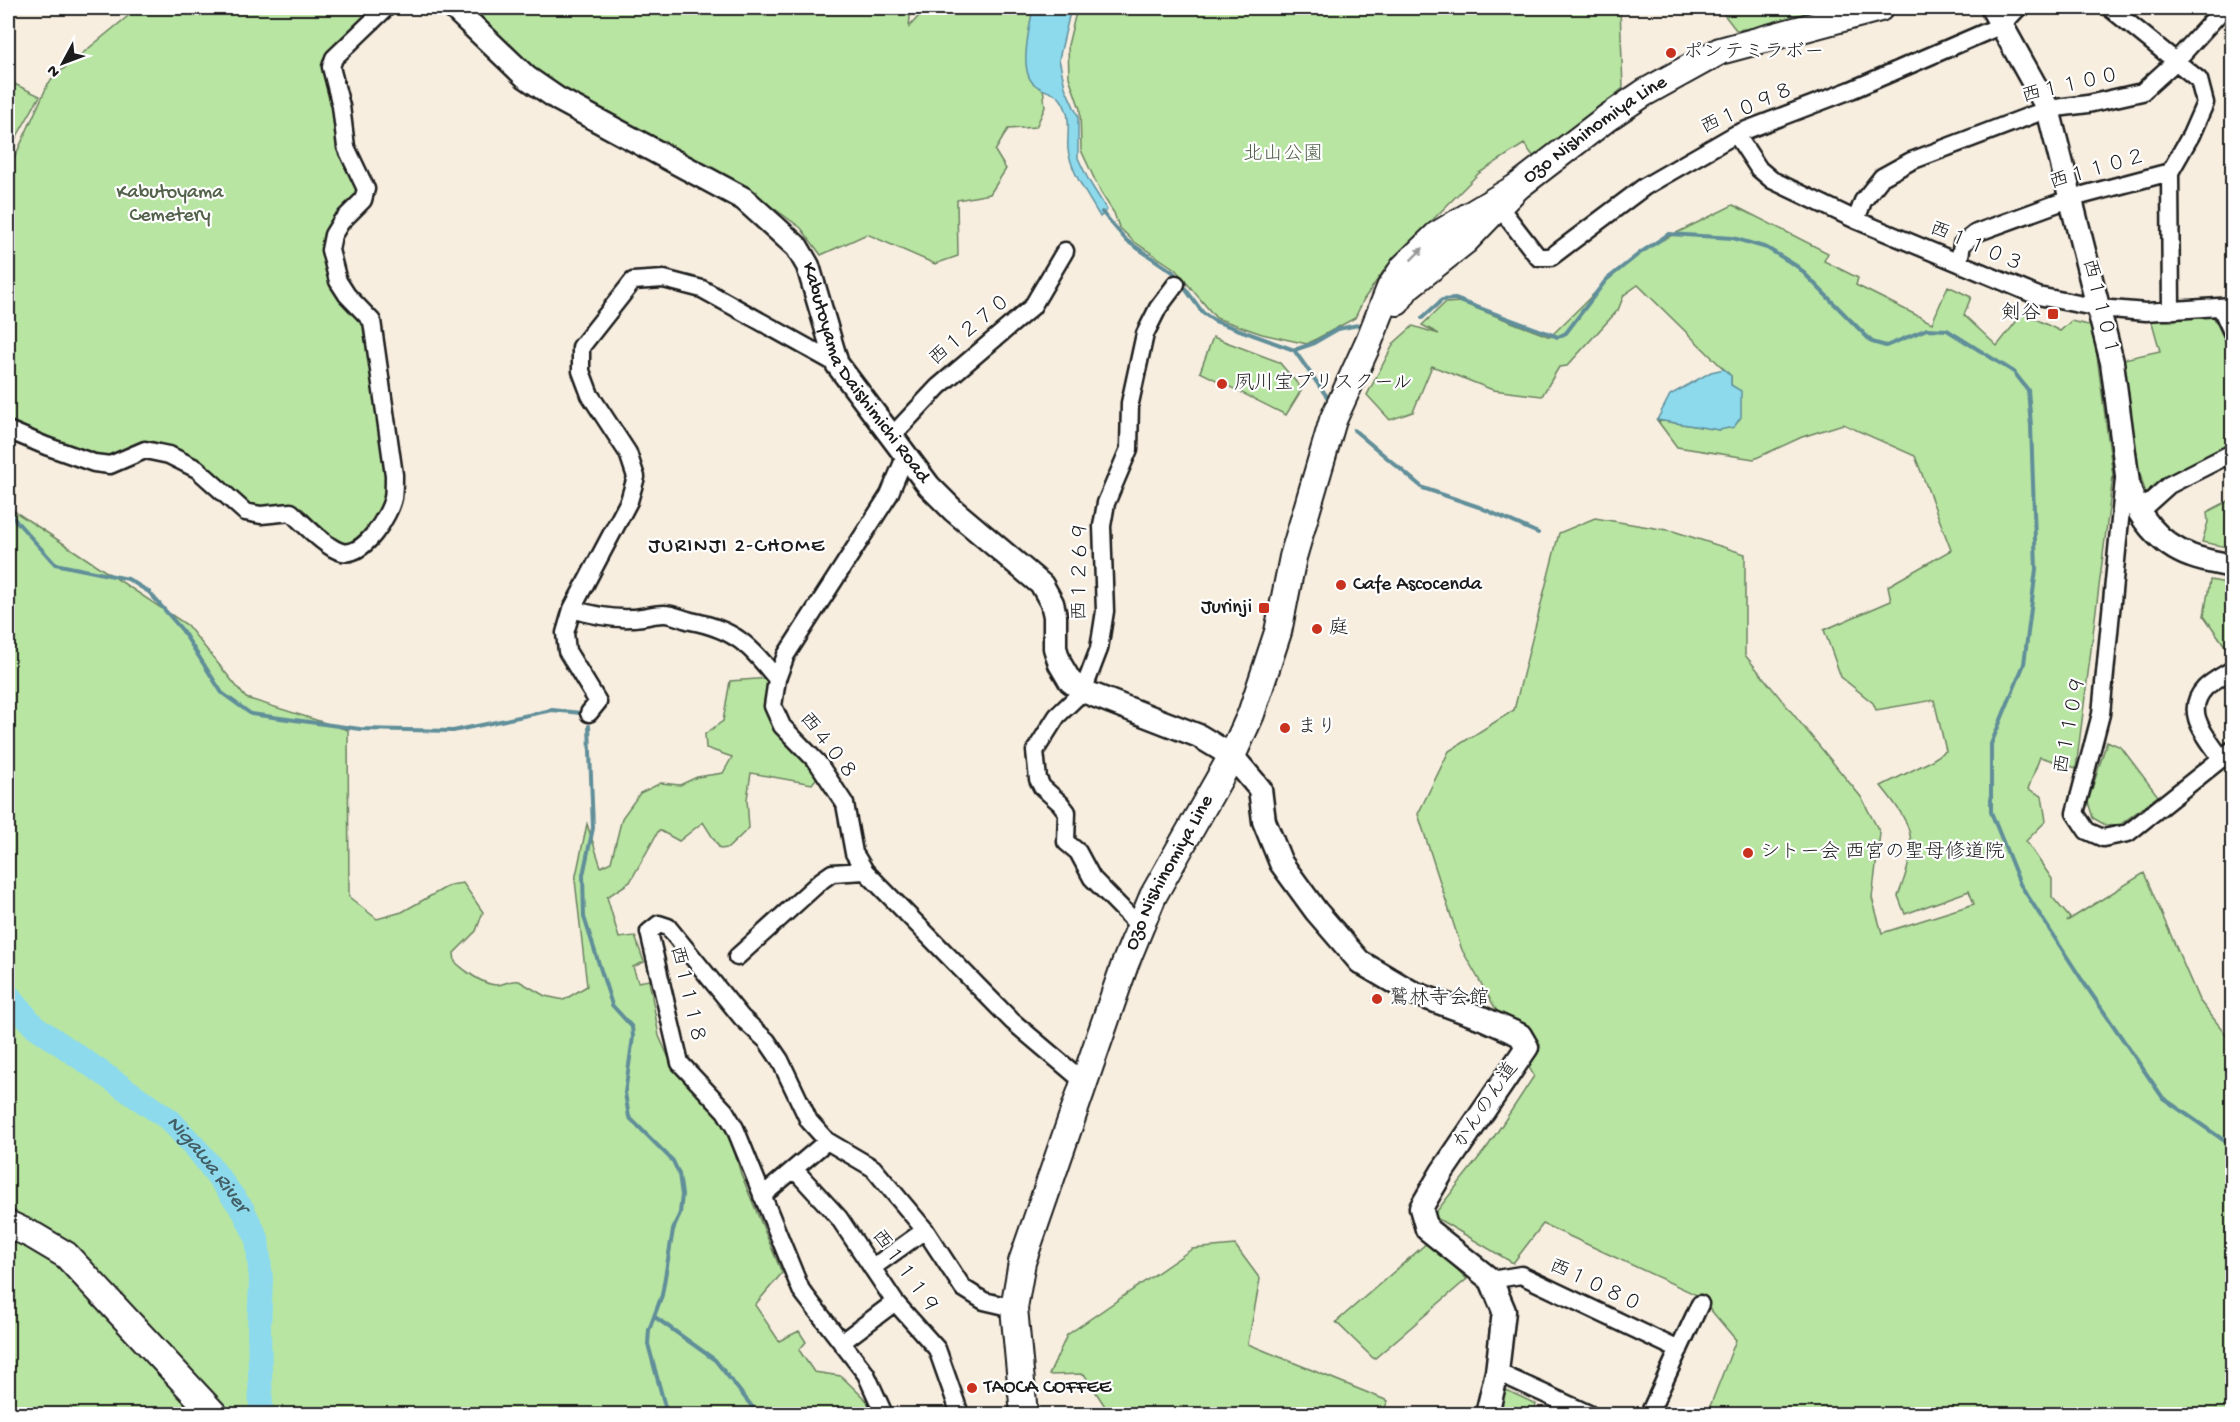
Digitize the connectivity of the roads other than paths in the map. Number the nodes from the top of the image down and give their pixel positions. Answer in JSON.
{"nodes":[{"id":1,"x":387,"y":8,"type":"edge"},
{"id":2,"x":454,"y":8,"type":"edge"},
{"id":3,"x":1880,"y":8,"type":"edge"},
{"id":4,"x":2019,"y":8,"type":"edge"},
{"id":5,"x":2110,"y":8,"type":"edge"},
{"id":6,"x":2224,"y":8,"type":"edge"},
{"id":7,"x":1997,"y":16,"type":"edge"},
{"id":8,"x":2175,"y":62,"type":"junction"},
{"id":9,"x":2048,"y":109,"type":"junction"},
{"id":10,"x":1736,"y":134,"type":"junction"},
{"id":11,"x":2170,"y":172,"type":"junction"},
{"id":12,"x":2072,"y":198,"type":"junction"},
{"id":13,"x":1496,"y":203,"type":"junction"},
{"id":14,"x":1856,"y":220,"type":"junction"},
{"id":15,"x":1065,"y":251,"type":"dead end"},
{"id":16,"x":1959,"y":263,"type":"junction"},
{"id":17,"x":1176,"y":284,"type":"dead end"},
{"id":18,"x":2227,"y":307,"type":"edge"},
{"id":19,"x":2099,"y":308,"type":"junction"},
{"id":20,"x":2171,"y":311,"type":"junction"},
{"id":21,"x":2232,"y":332,"type":"edge"},
{"id":22,"x":837,"y":364,"type":"junction"},
{"id":23,"x":8,"y":430,"type":"edge"},
{"id":24,"x":892,"y":436,"type":"junction"},
{"id":25,"x":2232,"y":453,"type":"edge"},
{"id":26,"x":906,"y":455,"type":"junction"},
{"id":27,"x":2125,"y":463,"type":"junction"},
{"id":28,"x":2139,"y":512,"type":"junction"},
{"id":29,"x":2232,"y":566,"type":"edge"},
{"id":30,"x":572,"y":609,"type":"junction"},
{"id":31,"x":2232,"y":670,"type":"edge"},
{"id":32,"x":777,"y":679,"type":"junction"},
{"id":33,"x":1083,"y":691,"type":"junction"},
{"id":34,"x":589,"y":713,"type":"dead end"},
{"id":35,"x":2227,"y":754,"type":"edge"},
{"id":36,"x":1232,"y":756,"type":"junction"},
{"id":37,"x":865,"y":871,"type":"junction"},
{"id":38,"x":1140,"y":927,"type":"junction"},
{"id":39,"x":736,"y":957,"type":"dead end"},
{"id":40,"x":1084,"y":1082,"type":"junction"},
{"id":41,"x":827,"y":1141,"type":"junction"},
{"id":42,"x":794,"y":1169,"type":"junction"},
{"id":43,"x":762,"y":1196,"type":"junction"},
{"id":44,"x":8,"y":1224,"type":"edge"},
{"id":45,"x":925,"y":1230,"type":"junction"},
{"id":46,"x":872,"y":1268,"type":"junction"},
{"id":47,"x":1491,"y":1280,"type":"junction"},
{"id":48,"x":895,"y":1302,"type":"junction"},
{"id":49,"x":1700,"y":1304,"type":"dead end"},
{"id":50,"x":1014,"y":1308,"type":"junction"},
{"id":51,"x":842,"y":1342,"type":"junction"},
{"id":52,"x":1679,"y":1350,"type":"junction"},
{"id":53,"x":1497,"y":1372,"type":"junction"},
{"id":54,"x":214,"y":1414,"type":"edge"},
{"id":55,"x":884,"y":1414,"type":"edge"},
{"id":56,"x":960,"y":1414,"type":"edge"},
{"id":57,"x":1024,"y":1414,"type":"edge"},
{"id":58,"x":1487,"y":1414,"type":"edge"},
{"id":59,"x":1589,"y":1414,"type":"edge"},
{"id":60,"x":1649,"y":1414,"type":"edge"}],
"edges":[{"from":1,"to":23,"type":"street"},
{"from":2,"to":22,"type":"street","name":"Kabutoyama Daishimichi Road"},
{"from":3,"to":13,"type":"main road","name":"Ozo Nishinomiya Line"},
{"from":4,"to":7,"type":"street","name":"西１０９８"},
{"from":5,"to":8,"type":"street"},
{"from":6,"to":8,"type":"street","name":"西１１００"},
{"from":7,"to":9,"type":"street","name":"西１１０１"},
{"from":7,"to":10,"type":"street","name":"西１０９８"},
{"from":8,"to":9,"type":"street","name":"西１１００"},
{"from":8,"to":11,"type":"street"},
{"from":9,"to":12,"type":"street","name":"西１１０１"},
{"from":9,"to":14,"type":"street","name":"西１１００"},
{"from":10,"to":13,"type":"street","name":"西１０９８"},
{"from":10,"to":14,"type":"street","name":"西１１０３"},
{"from":11,"to":12,"type":"street","name":"西１１０２"},
{"from":11,"to":20,"type":"street","name":"西１１０２"},
{"from":12,"to":16,"type":"street","name":"西１１０２"},
{"from":12,"to":19,"type":"street","name":"西１１０１"},
{"from":13,"to":36,"type":"main road","name":"Ozo Nishinomiya Line"},
{"from":14,"to":16,"type":"street","name":"西１１０３"},
{"from":15,"to":24,"type":"street","name":"西１２７０"},
{"from":16,"to":19,"type":"street","name":"西１１０３"},
{"from":17,"to":33,"type":"street","name":"西１２６９"},
{"from":18,"to":20,"type":"street","name":"西１１０３"},
{"from":18,"to":21,"type":"street"},
{"from":19,"to":20,"type":"street","name":"西１１０３"},
{"from":19,"to":27,"type":"street","name":"西１１０１"},
{"from":22,"to":24,"type":"street","name":"Kabutoyama Daishimichi Road"},
{"from":22,"to":30,"type":"street"},
{"from":24,"to":26,"type":"street","name":"Kabutoyama Daishimichi Road"},
{"from":25,"to":28,"type":"street"},
{"from":26,"to":32,"type":"street","name":"西４０８"},
{"from":26,"to":33,"type":"street","name":"Kabutoyama Daishimichi Road"},
{"from":27,"to":28,"type":"street","name":"西１１０１"},
{"from":27,"to":35,"type":"street","name":"西１１０９"},
{"from":28,"to":29,"type":"street","name":"西１１０１"},
{"from":30,"to":32,"type":"street"},
{"from":30,"to":34,"type":"street"},
{"from":31,"to":35,"type":"street"},
{"from":32,"to":37,"type":"street","name":"西４０８"},
{"from":33,"to":36,"type":"street","name":"Kabutoyama Daishimichi Road"},
{"from":33,"to":38,"type":"street"},
{"from":36,"to":38,"type":"main road","name":"Ozo Nishinomiya Line"},
{"from":36,"to":47,"type":"street","name":"かんのん道"},
{"from":37,"to":39,"type":"street"},
{"from":37,"to":40,"type":"street","name":"西４０８"},
{"from":38,"to":40,"type":"main road","name":"Ozo Nishinomiya Line"},
{"from":40,"to":50,"type":"main road","name":"Ozo Nishinomiya Line"},
{"from":41,"to":42,"type":"street"},
{"from":41,"to":43,"type":"street","name":"西１１１８"},
{"from":41,"to":45,"type":"street","name":"西１１１８"},
{"from":42,"to":43,"type":"street"},
{"from":42,"to":46,"type":"street","name":"西１１１９"},
{"from":43,"to":51,"type":"street","name":"西１１１８"},
{"from":44,"to":54,"type":"main road"},
{"from":45,"to":46,"type":"street"},
{"from":45,"to":50,"type":"street","name":"西１１１８"},
{"from":46,"to":48,"type":"street","name":"西１１１９"},
{"from":47,"to":52,"type":"street","name":"西１０８０"},
{"from":47,"to":53,"type":"street","name":"かんのん道"},
{"from":48,"to":51,"type":"street"},
{"from":48,"to":56,"type":"street","name":"西１１１９"},
{"from":49,"to":52,"type":"street"},
{"from":50,"to":57,"type":"main road","name":"Ozo Nishinomiya Line"},
{"from":51,"to":55,"type":"street","name":"西１１１８"},
{"from":52,"to":60,"type":"street"},
{"from":53,"to":58,"type":"street","name":"かんのん道"},
{"from":53,"to":59,"type":"street"}]}
